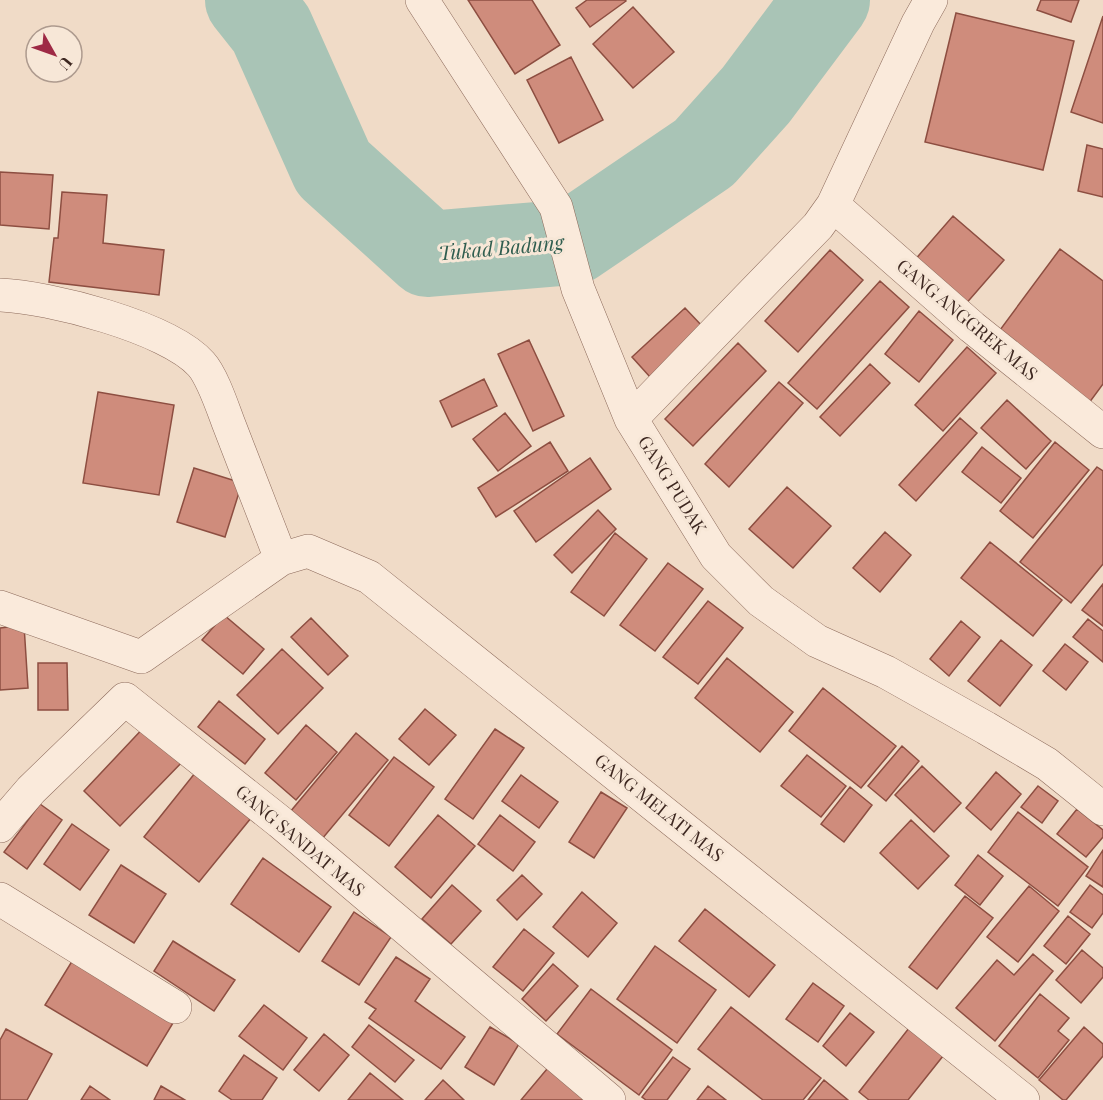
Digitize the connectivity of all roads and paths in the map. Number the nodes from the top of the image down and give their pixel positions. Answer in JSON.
{"nodes":[{"id":1,"x":422,"y":0,"type":"edge"},
{"id":2,"x":932,"y":0,"type":"edge"},
{"id":3,"x":833,"y":205,"type":"junction"},
{"id":4,"x":0,"y":295,"type":"edge"},
{"id":5,"x":631,"y":419,"type":"junction"},
{"id":6,"x":1103,"y":432,"type":"edge"},
{"id":7,"x":281,"y":559,"type":"junction"},
{"id":8,"x":0,"y":608,"type":"edge"},
{"id":9,"x":1103,"y":809,"type":"edge"},
{"id":10,"x":0,"y":826,"type":"edge"},
{"id":11,"x":0,"y":899,"type":"edge"},
{"id":12,"x":175,"y":1007,"type":"dead end"},
{"id":13,"x":609,"y":1100,"type":"edge"},
{"id":14,"x":1023,"y":1100,"type":"edge"}],
"edges":[{"from":1,"to":5,"type":"street","name":"GANG PUDAK"},
{"from":2,"to":3,"type":"street"},
{"from":3,"to":5,"type":"street"},
{"from":3,"to":6,"type":"street","name":"GANG ANGGREK MAS"},
{"from":4,"to":7,"type":"street"},
{"from":5,"to":9,"type":"street","name":"GANG PUDAK"},
{"from":7,"to":8,"type":"street"},
{"from":7,"to":14,"type":"street","name":"GANG MELATI MAS"},
{"from":10,"to":13,"type":"street","name":"GANG SANDAT MAS"},
{"from":11,"to":12,"type":"street"}]}
